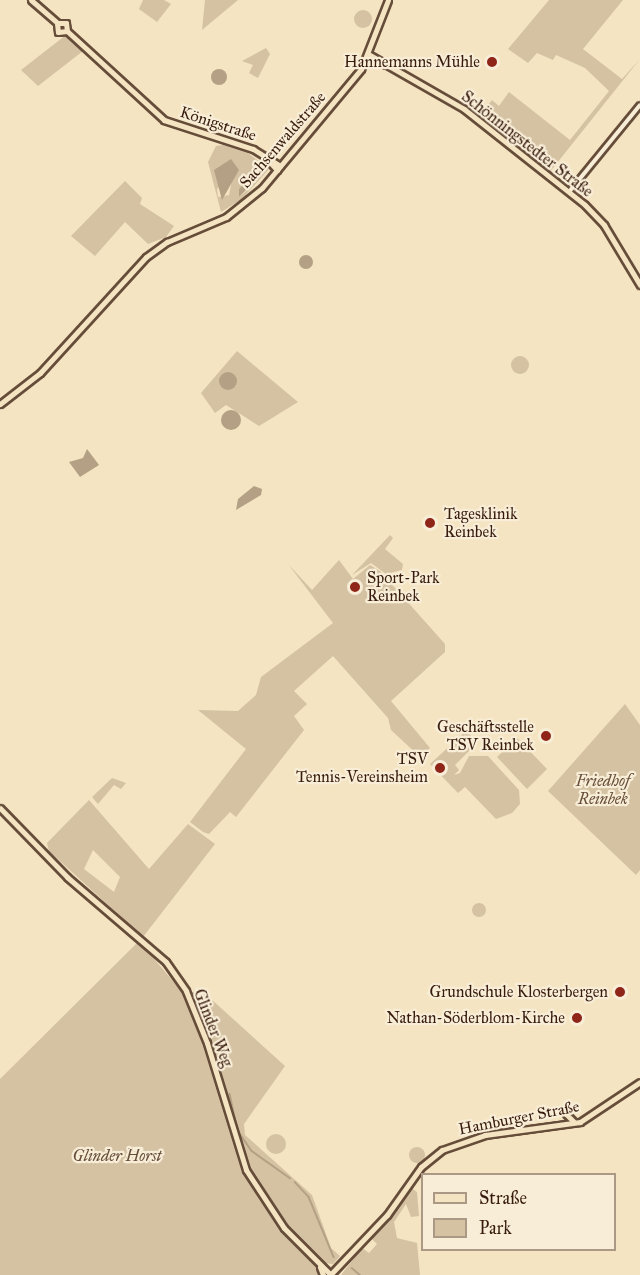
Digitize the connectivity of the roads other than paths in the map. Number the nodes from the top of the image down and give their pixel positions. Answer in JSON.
{"nodes":[{"id":1,"x":31,"y":0,"type":"edge"},
{"id":2,"x":388,"y":0,"type":"edge"},
{"id":3,"x":368,"y":54,"type":"junction"},
{"id":4,"x":375,"y":62,"type":"junction"},
{"id":5,"x":395,"y":68,"type":"junction"},
{"id":6,"x":361,"y":69,"type":"junction"},
{"id":7,"x":640,"y":105,"type":"edge"},
{"id":8,"x":262,"y":154,"type":"junction"},
{"id":9,"x":289,"y":156,"type":"junction"},
{"id":10,"x":271,"y":159,"type":"junction"},
{"id":11,"x":279,"y":168,"type":"junction"},
{"id":12,"x":568,"y":193,"type":"junction"},
{"id":13,"x":640,"y":285,"type":"edge"},
{"id":14,"x":0,"y":405,"type":"edge"},
{"id":15,"x":0,"y":808,"type":"edge"},
{"id":16,"x":640,"y":1082,"type":"edge"},
{"id":17,"x":566,"y":1114,"type":"dead end"},
{"id":18,"x":575,"y":1123,"type":"junction"},
{"id":19,"x":322,"y":1267,"type":"junction"},
{"id":20,"x":333,"y":1273,"type":"edge"}],
"edges":[{"from":1,"to":8,"type":"main road","name":"Königstraße"},
{"from":2,"to":3,"type":"main road","name":"Sachsenwaldstraße"},
{"from":3,"to":4,"type":"main road"},
{"from":3,"to":5,"type":"main road","name":"Schönningstedter Straße"},
{"from":3,"to":6,"type":"main road","name":"Sachsenwaldstraße"},
{"from":4,"to":5,"type":"main road"},
{"from":4,"to":6,"type":"main road"},
{"from":5,"to":12,"type":"main road","name":"Schönningstedter Straße"},
{"from":6,"to":9,"type":"main road","name":"Sachsenwaldstraße"},
{"from":7,"to":12,"type":"street"},
{"from":8,"to":10,"type":"main road","name":"Königstraße"},
{"from":8,"to":11,"type":"main road"},
{"from":9,"to":10,"type":"main road"},
{"from":9,"to":11,"type":"main road","name":"Sachsenwaldstraße"},
{"from":10,"to":11,"type":"main road","name":"Königstraße"},
{"from":11,"to":14,"type":"main road","name":"Sachsenwaldstraße"},
{"from":12,"to":13,"type":"main road","name":"Schönningstedter Straße"},
{"from":15,"to":19,"type":"main road","name":"Glinder Weg"},
{"from":16,"to":18,"type":"main road","name":"Hamburger Straße"},
{"from":17,"to":18,"type":"main road"},
{"from":18,"to":20,"type":"main road","name":"Hamburger Straße"},
{"from":19,"to":20,"type":"main road","name":"Glinder Weg"},
{"from":19,"to":20,"type":"main road"}]}
